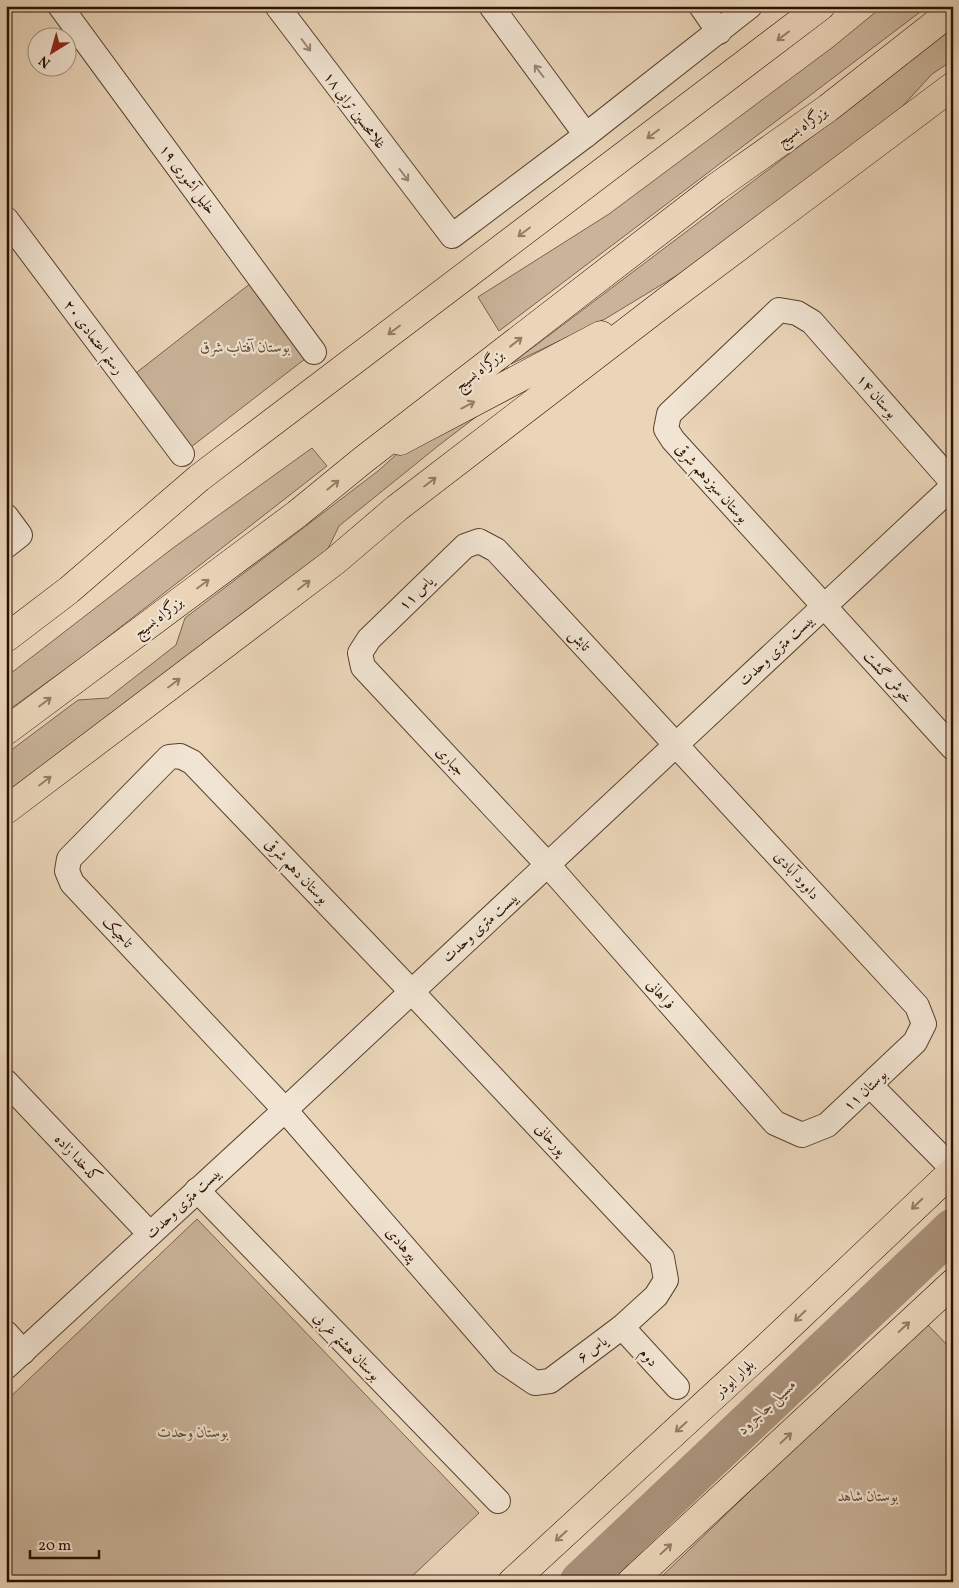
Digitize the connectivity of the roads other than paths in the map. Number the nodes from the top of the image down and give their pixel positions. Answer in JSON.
{"nodes":[{"id":1,"x":60,"y":6,"type":"edge"},
{"id":2,"x":277,"y":6,"type":"edge"},
{"id":3,"x":490,"y":6,"type":"edge"},
{"id":4,"x":750,"y":6,"type":"edge"},
{"id":5,"x":822,"y":6,"type":"edge"},
{"id":6,"x":703,"y":9,"type":"edge"},
{"id":7,"x":953,"y":10,"type":"edge"},
{"id":8,"x":719,"y":32,"type":"junction"},
{"id":9,"x":953,"y":86,"type":"edge"},
{"id":10,"x":586,"y":135,"type":"junction"},
{"id":11,"x":6,"y":219,"type":"edge"},
{"id":12,"x":669,"y":299,"type":"junction"},
{"id":13,"x":797,"y":313,"type":"joint"},
{"id":14,"x":314,"y":352,"type":"dead end"},
{"id":15,"x":182,"y":454,"type":"dead end"},
{"id":16,"x":363,"y":460,"type":"junction"},
{"id":17,"x":953,"y":484,"type":"edge"},
{"id":18,"x":479,"y":541,"type":"joint"},
{"id":19,"x":824,"y":606,"type":"junction"},
{"id":20,"x":6,"y":638,"type":"edge"},
{"id":21,"x":360,"y":654,"type":"joint"},
{"id":22,"x":6,"y":731,"type":"edge"},
{"id":23,"x":676,"y":743,"type":"junction"},
{"id":24,"x":953,"y":748,"type":"edge"},
{"id":25,"x":180,"y":756,"type":"joint"},
{"id":26,"x":6,"y":810,"type":"edge"},
{"id":27,"x":548,"y":865,"type":"junction"},
{"id":28,"x":411,"y":990,"type":"junction"},
{"id":29,"x":917,"y":1006,"type":"joint"},
{"id":30,"x":6,"y":1082,"type":"edge"},
{"id":31,"x":871,"y":1086,"type":"junction"},
{"id":32,"x":285,"y":1110,"type":"junction"},
{"id":33,"x":775,"y":1123,"type":"joint"},
{"id":34,"x":953,"y":1170,"type":"edge"},
{"id":35,"x":197,"y":1190,"type":"junction"},
{"id":36,"x":150,"y":1234,"type":"junction"},
{"id":37,"x":953,"y":1283,"type":"edge"},
{"id":38,"x":656,"y":1296,"type":"joint"},
{"id":39,"x":622,"y":1327,"type":"junction"},
{"id":40,"x":6,"y":1334,"type":"edge"},
{"id":41,"x":23,"y":1352,"type":"junction"},
{"id":42,"x":6,"y":1368,"type":"edge"},
{"id":43,"x":522,"y":1374,"type":"joint"},
{"id":44,"x":677,"y":1388,"type":"dead end"},
{"id":45,"x":498,"y":1501,"type":"dead end"},
{"id":46,"x":512,"y":1582,"type":"edge"},
{"id":47,"x":631,"y":1582,"type":"edge"}],
"edges":[{"from":1,"to":14,"type":"street","name":"خلیل آشوری ۱۹"},
{"from":2,"to":10,"type":"street","name":"غلامحسین ترابی ۱۸","one_way":true},
{"from":10,"to":3,"type":"street","one_way":true},
{"from":4,"to":8,"type":"street"},
{"from":5,"to":20,"type":"main road","one_way":true},
{"from":6,"to":8,"type":"street"},
{"from":16,"to":7,"type":"main road","name":"بزرگراه بسیج","one_way":true},
{"from":8,"to":10,"type":"street"},
{"from":9,"to":12,"type":"main road"},
{"from":11,"to":15,"type":"street","name":"رستم اعتمادی ۲۰"},
{"from":16,"to":12,"type":"main road","one_way":true},
{"from":26,"to":12,"type":"main road","one_way":true},
{"from":13,"to":17,"type":"street","name":"بوستان ۱۴"},
{"from":13,"to":19,"type":"street","name":"بوستان سیزدهم شرقی"},
{"from":22,"to":16,"type":"main road","name":"بزرگراه بسیج","one_way":true},
{"from":17,"to":19,"type":"street","name":"بیست متری وحدت"},
{"from":18,"to":21,"type":"street","name":"یاس ۱۱"},
{"from":18,"to":23,"type":"street","name":"تابش"},
{"from":19,"to":23,"type":"street","name":"بیست متری وحدت"},
{"from":19,"to":24,"type":"street","name":"خوش گشت"},
{"from":21,"to":27,"type":"street","name":"جباری"},
{"from":23,"to":27,"type":"street","name":"بیست متری وحدت"},
{"from":23,"to":29,"type":"street","name":"داوود آبادی"},
{"from":25,"to":28,"type":"street","name":"بوستان دهم شرقی"},
{"from":25,"to":32,"type":"street","name":"تاجیک"},
{"from":27,"to":28,"type":"street","name":"بیست متری وحدت"},
{"from":27,"to":33,"type":"street","name":"فراهانی"},
{"from":28,"to":32,"type":"street","name":"بیست متری وحدت"},
{"from":28,"to":38,"type":"street","name":"پورخانی"},
{"from":29,"to":31,"type":"street","name":"بوستان ۱۱"},
{"from":30,"to":36,"type":"street","name":"کدخدا زاده"},
{"from":31,"to":33,"type":"street","name":"بوستان ۱۱"},
{"from":31,"to":34,"type":"street"},
{"from":32,"to":35,"type":"street","name":"بیست متری وحدت"},
{"from":32,"to":43,"type":"street","name":"پیرهادی"},
{"from":34,"to":46,"type":"main road","name":"بلوار ابوذر","one_way":true},
{"from":35,"to":36,"type":"street","name":"بیست متری وحدت"},
{"from":35,"to":45,"type":"street","name":"بوستان هشتم غربی"},
{"from":36,"to":41,"type":"street","name":"بیست متری وحدت"},
{"from":47,"to":37,"type":"main road","one_way":true},
{"from":38,"to":39,"type":"street","name":"یاس ۶"},
{"from":39,"to":43,"type":"street","name":"یاس ۶"},
{"from":39,"to":44,"type":"street","name":"دوم"},
{"from":40,"to":41,"type":"street"},
{"from":41,"to":42,"type":"street","name":"بیست متری وحدت"}]}
